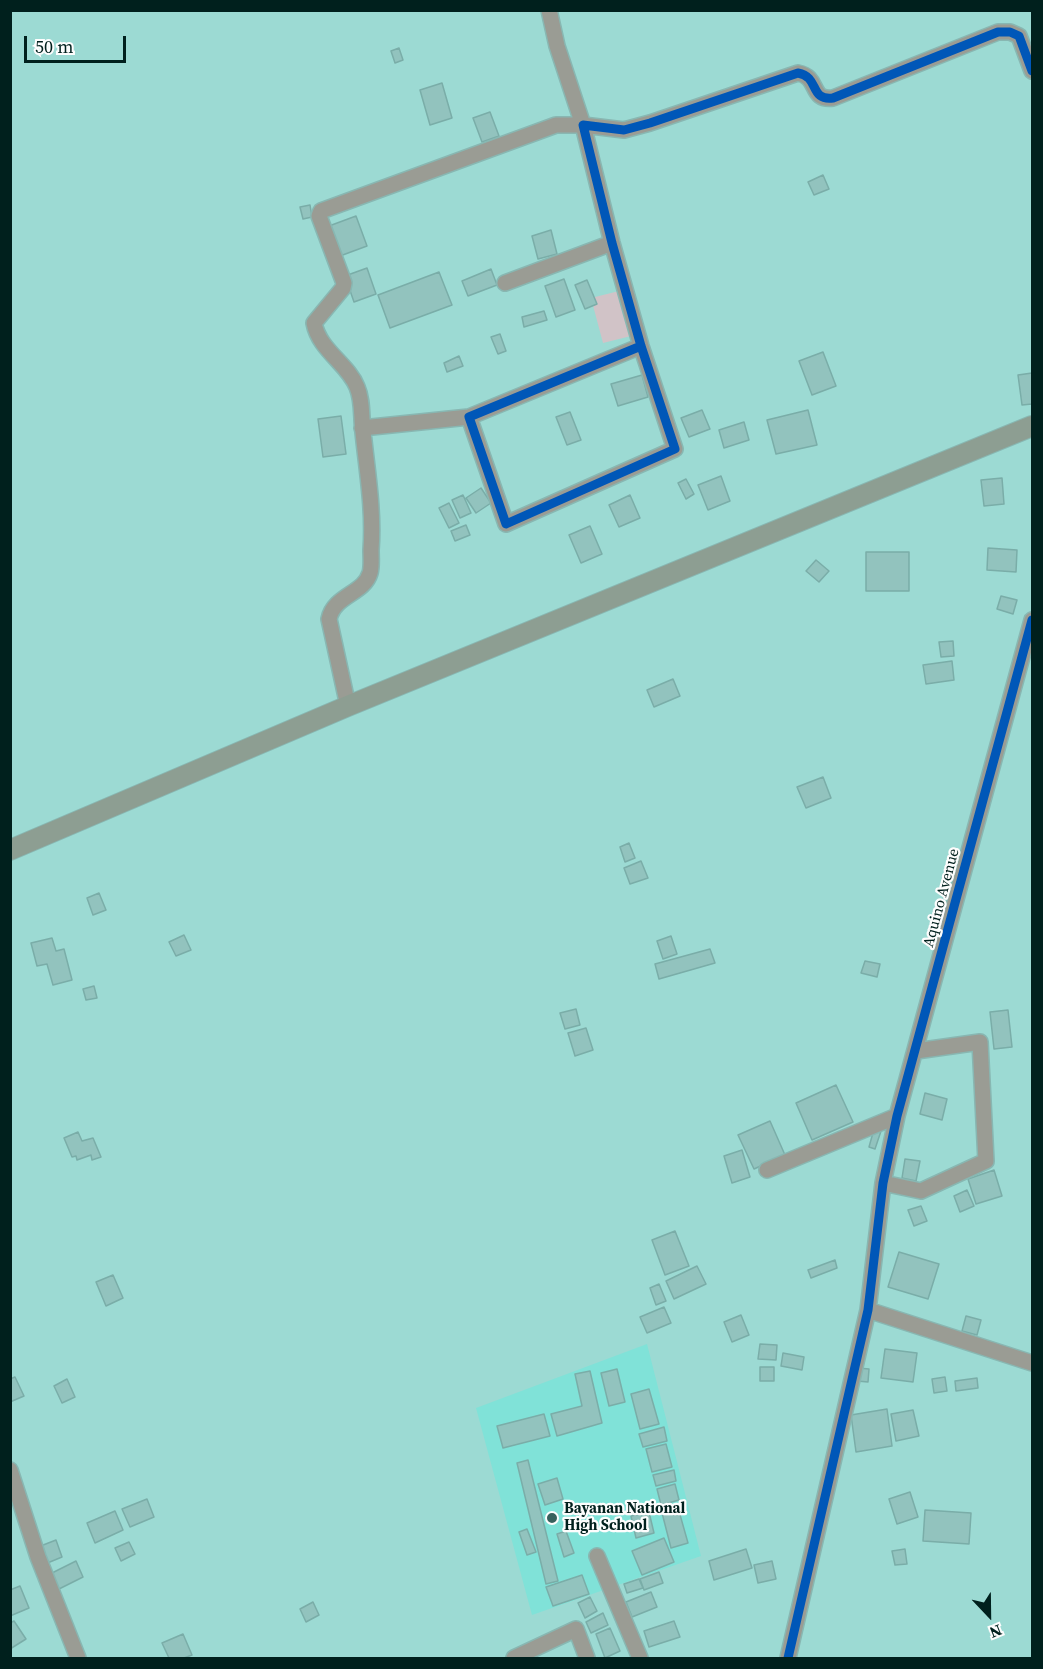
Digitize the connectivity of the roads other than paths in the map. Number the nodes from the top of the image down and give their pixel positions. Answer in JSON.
{"nodes":[{"id":1,"x":549,"y":10,"type":"edge"},
{"id":2,"x":1032,"y":71,"type":"edge"},
{"id":3,"x":583,"y":125,"type":"junction"},
{"id":4,"x":612,"y":243,"type":"junction"},
{"id":5,"x":505,"y":283,"type":"dead end"},
{"id":6,"x":641,"y":346,"type":"junction"},
{"id":7,"x":469,"y":417,"type":"junction"},
{"id":8,"x":1032,"y":426,"type":"edge"},
{"id":9,"x":362,"y":428,"type":"junction"},
{"id":10,"x":1032,"y":620,"type":"edge"},
{"id":11,"x":348,"y":706,"type":"junction"},
{"id":12,"x":10,"y":850,"type":"edge"},
{"id":13,"x":916,"y":1051,"type":"junction"},
{"id":14,"x":897,"y":1116,"type":"junction"},
{"id":15,"x":766,"y":1170,"type":"dead end"},
{"id":16,"x":883,"y":1183,"type":"junction"},
{"id":17,"x":868,"y":1311,"type":"junction"},
{"id":18,"x":1032,"y":1363,"type":"edge"},
{"id":19,"x":10,"y":1470,"type":"edge"},
{"id":20,"x":597,"y":1556,"type":"dead end"},
{"id":21,"x":78,"y":1659,"type":"edge"},
{"id":22,"x":514,"y":1659,"type":"edge"},
{"id":23,"x":587,"y":1659,"type":"edge"},
{"id":24,"x":640,"y":1659,"type":"edge"},
{"id":25,"x":788,"y":1659,"type":"edge"}],
"edges":[{"from":1,"to":3,"type":"street"},
{"from":2,"to":3,"type":"street"},
{"from":3,"to":4,"type":"street"},
{"from":3,"to":9,"type":"street"},
{"from":4,"to":5,"type":"street"},
{"from":4,"to":6,"type":"street"},
{"from":6,"to":7,"type":"street"},
{"from":6,"to":7,"type":"street"},
{"from":7,"to":9,"type":"street"},
{"from":8,"to":11,"type":"main road"},
{"from":9,"to":11,"type":"street"},
{"from":10,"to":13,"type":"street","name":"Aquino Avenue"},
{"from":11,"to":12,"type":"main road"},
{"from":13,"to":14,"type":"street","name":"Aquino Avenue"},
{"from":13,"to":16,"type":"street"},
{"from":14,"to":15,"type":"street"},
{"from":14,"to":16,"type":"street","name":"Aquino Avenue"},
{"from":16,"to":17,"type":"street","name":"Aquino Avenue"},
{"from":17,"to":18,"type":"street"},
{"from":17,"to":25,"type":"street","name":"Aquino Avenue"},
{"from":19,"to":21,"type":"street"},
{"from":20,"to":24,"type":"street"},
{"from":22,"to":23,"type":"street"}]}
